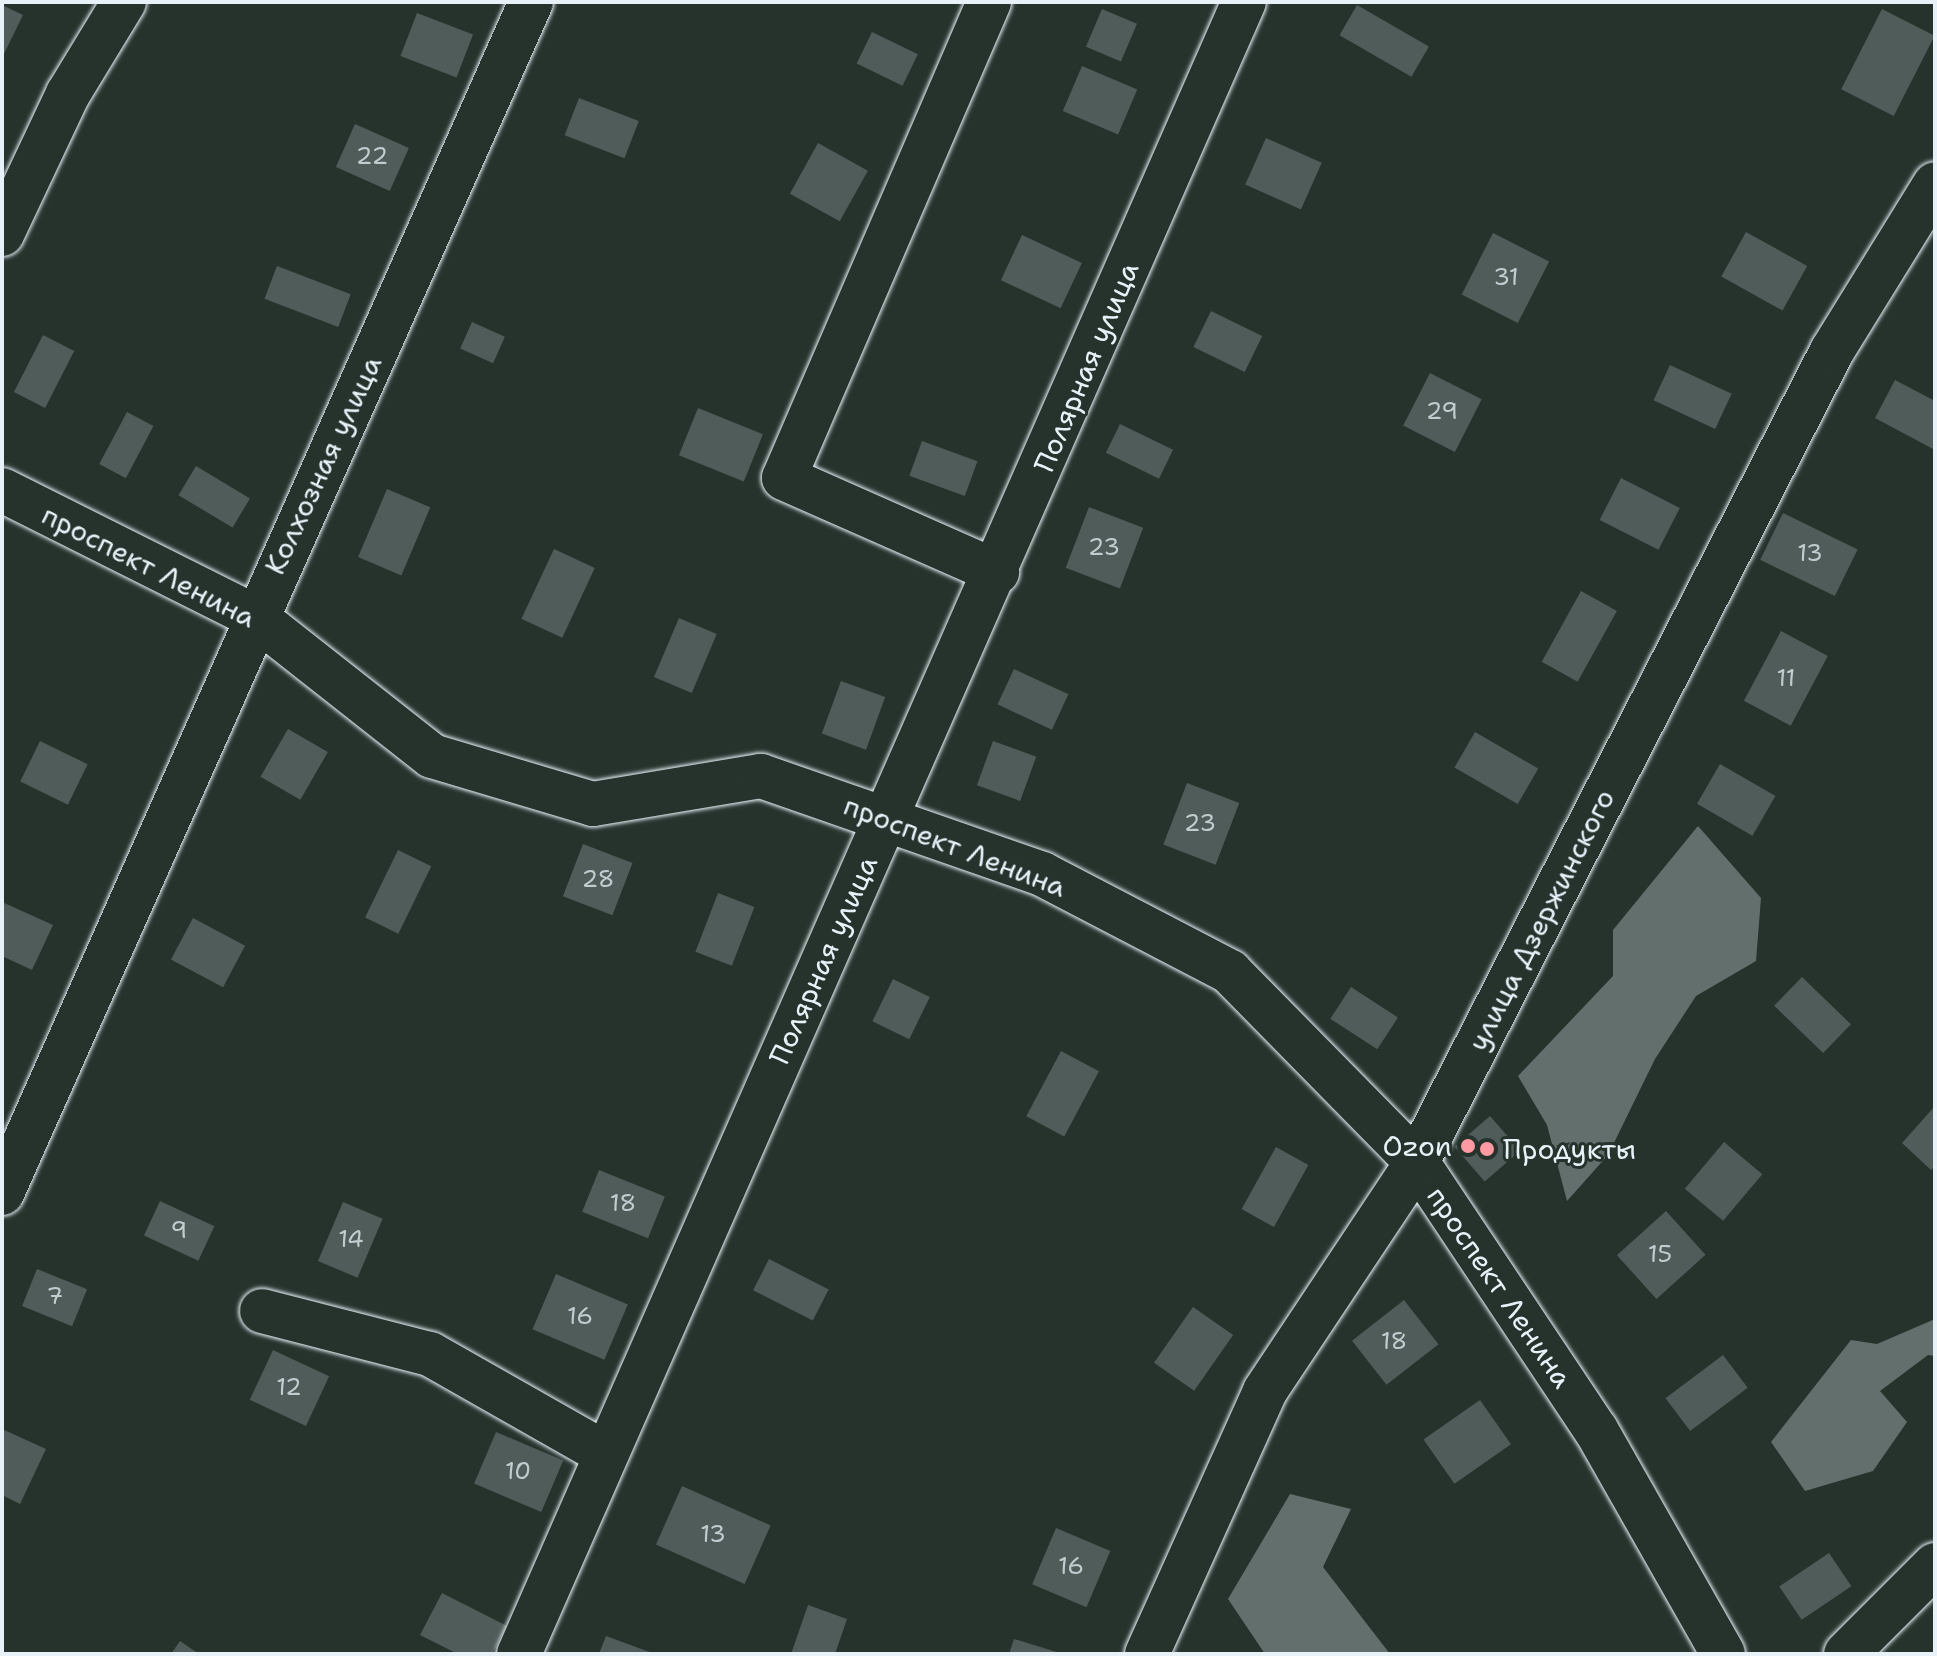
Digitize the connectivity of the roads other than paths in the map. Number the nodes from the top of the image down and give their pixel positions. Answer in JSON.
{"nodes":[{"id":1,"x":124,"y":2,"type":"edge"},
{"id":2,"x":531,"y":2,"type":"edge"},
{"id":3,"x":989,"y":2,"type":"edge"},
{"id":4,"x":1244,"y":2,"type":"edge"},
{"id":5,"x":1935,"y":184,"type":"edge"},
{"id":6,"x":2,"y":234,"type":"edge"},
{"id":7,"x":2,"y":490,"type":"edge"},
{"id":8,"x":997,"y":572,"type":"junction"},
{"id":9,"x":254,"y":616,"type":"junction"},
{"id":10,"x":886,"y":817,"type":"junction"},
{"id":11,"x":1417,"y":1162,"type":"junction"},
{"id":12,"x":2,"y":1193,"type":"edge"},
{"id":13,"x":262,"y":1311,"type":"dead end"},
{"id":14,"x":606,"y":1454,"type":"junction"},
{"id":15,"x":1935,"y":1565,"type":"edge"},
{"id":16,"x":519,"y":1654,"type":"edge"},
{"id":17,"x":1147,"y":1654,"type":"edge"},
{"id":18,"x":1723,"y":1654,"type":"edge"},
{"id":19,"x":1846,"y":1654,"type":"edge"}],
"edges":[{"from":1,"to":6,"type":"street"},
{"from":2,"to":9,"type":"street","name":"Колхозная улица"},
{"from":3,"to":8,"type":"street"},
{"from":4,"to":8,"type":"street","name":"Полярная улица"},
{"from":5,"to":11,"type":"street","name":"улица Дзержинского"},
{"from":7,"to":9,"type":"street","name":"проспект Ленина"},
{"from":8,"to":10,"type":"street","name":"Полярная улица"},
{"from":9,"to":10,"type":"street","name":"проспект Ленина"},
{"from":9,"to":12,"type":"street","name":"Колхозная улица"},
{"from":10,"to":11,"type":"street","name":"проспект Ленина"},
{"from":10,"to":14,"type":"street","name":"Полярная улица"},
{"from":11,"to":17,"type":"street","name":"улица Дзержинского"},
{"from":11,"to":18,"type":"street","name":"проспект Ленина"},
{"from":13,"to":14,"type":"street"},
{"from":14,"to":16,"type":"street","name":"Полярная улица"},
{"from":15,"to":19,"type":"street"}]}
